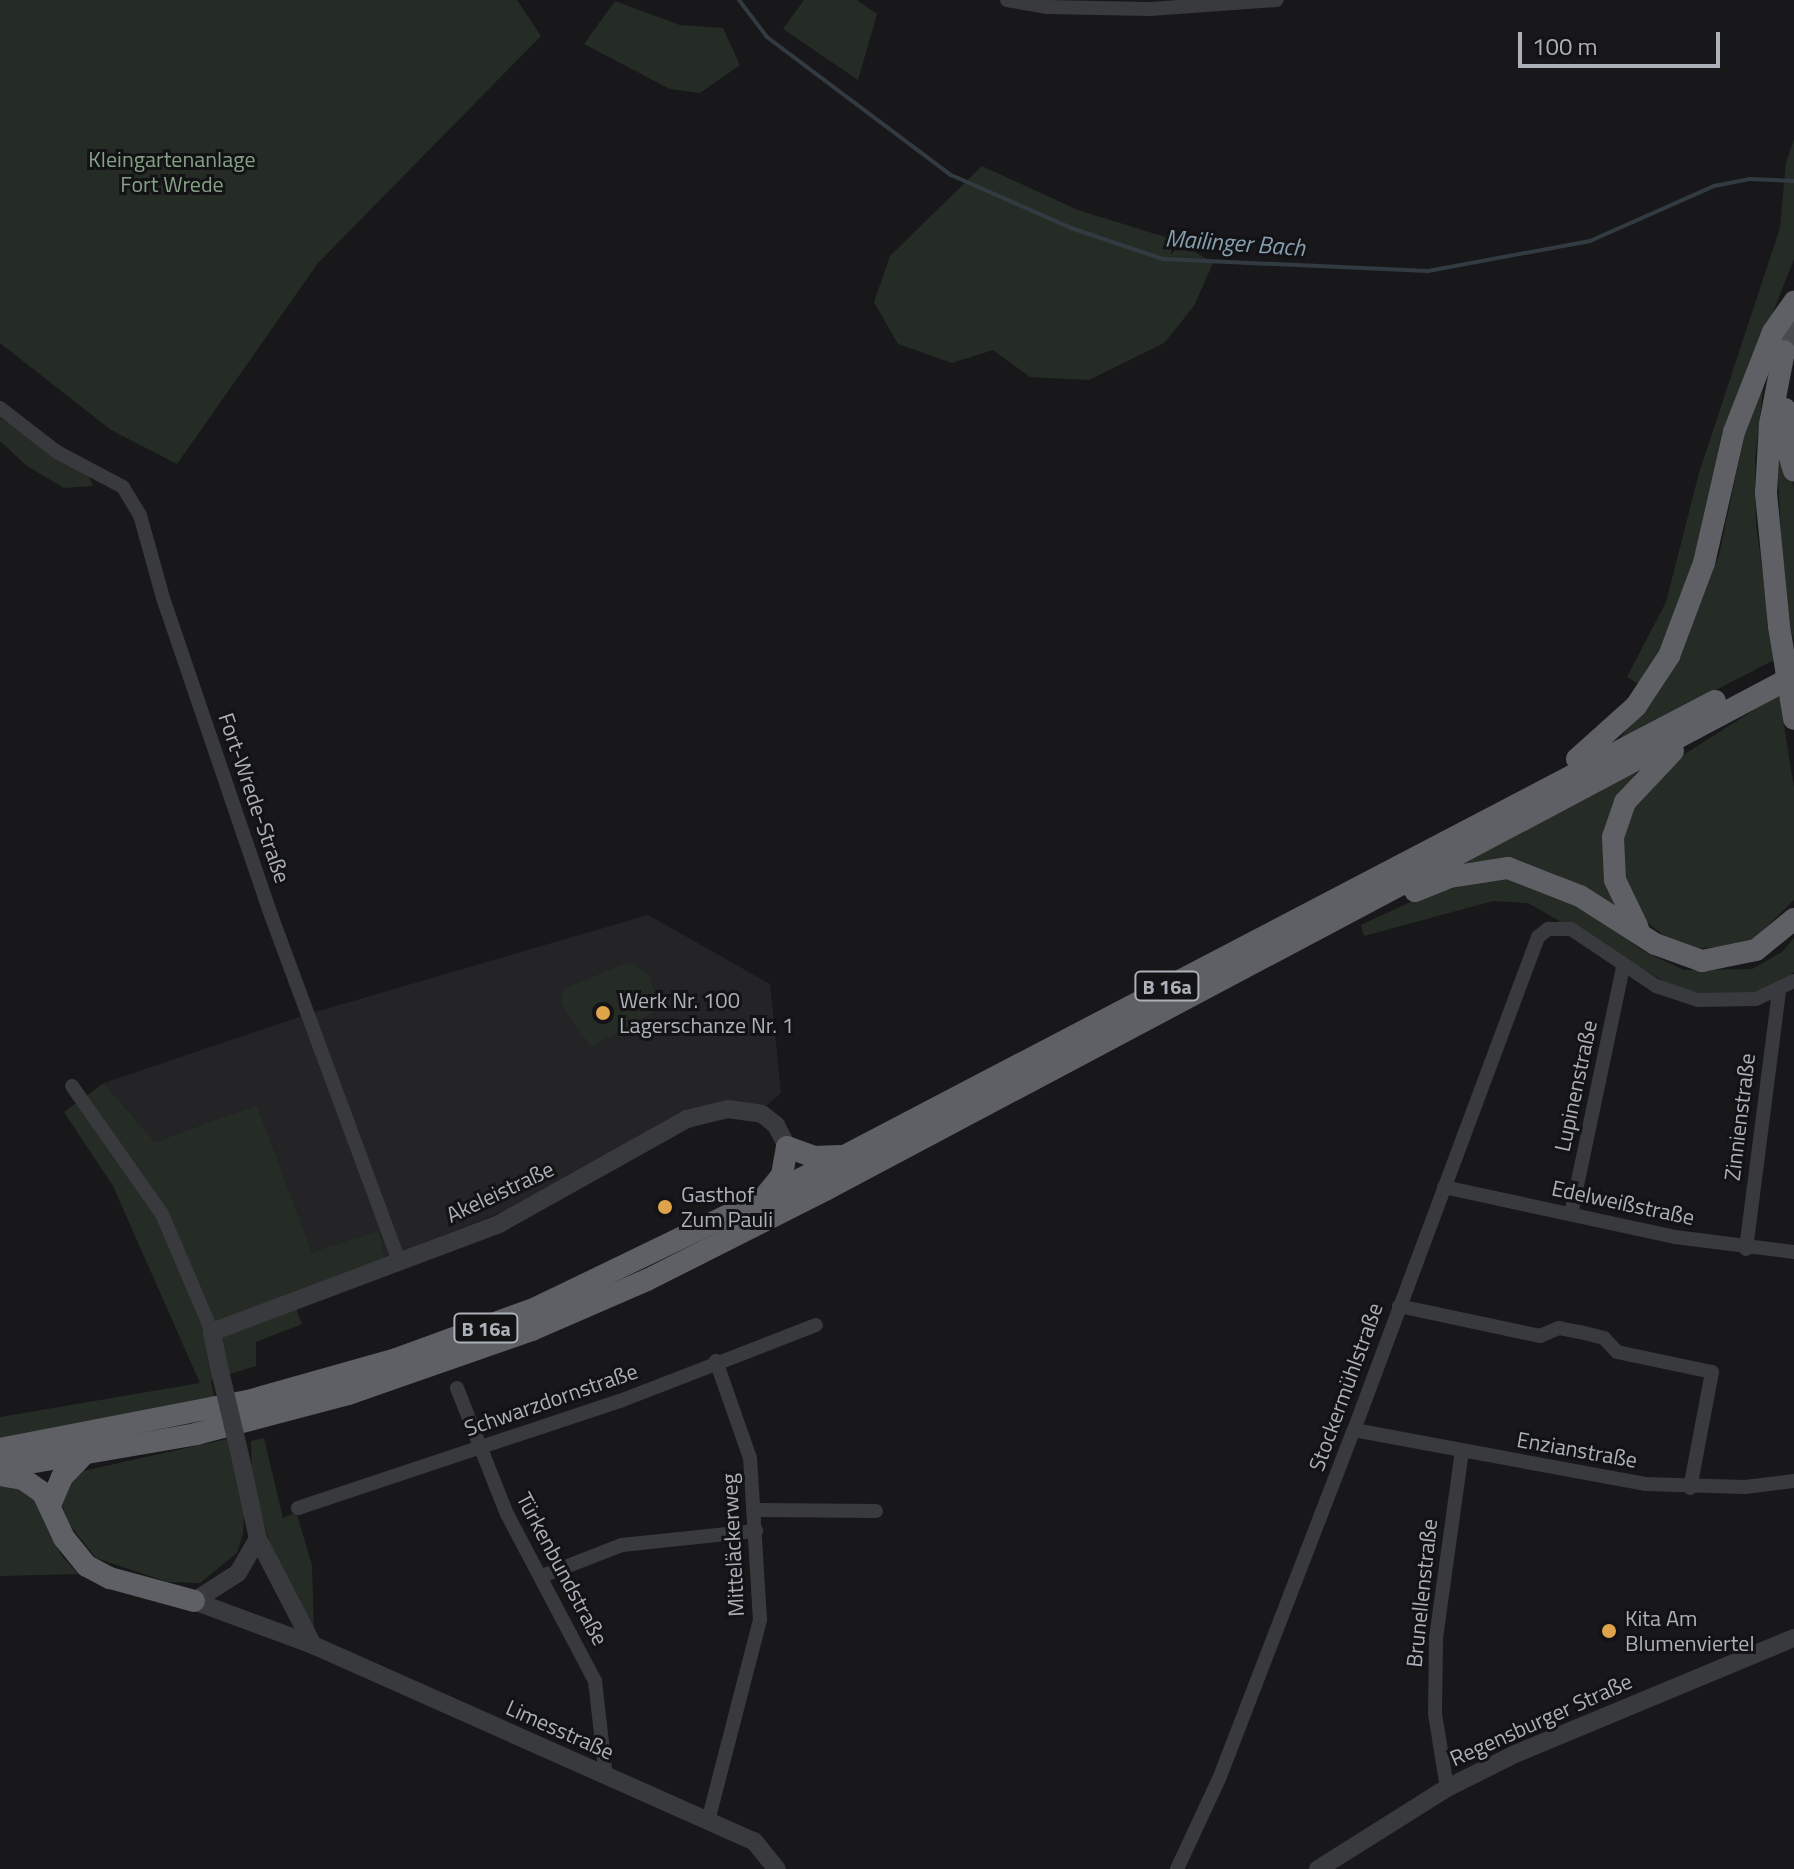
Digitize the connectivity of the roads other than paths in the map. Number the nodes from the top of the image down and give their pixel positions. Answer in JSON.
{"nodes":[{"id":1,"x":1007,"y":0,"type":"edge"},
{"id":2,"x":1277,"y":0,"type":"edge"},
{"id":3,"x":1794,"y":302,"type":"edge"},
{"id":4,"x":1794,"y":315,"type":"edge"},
{"id":5,"x":1784,"y":351,"type":"junction"},
{"id":6,"x":0,"y":408,"type":"edge"},
{"id":7,"x":1794,"y":470,"type":"edge"},
{"id":8,"x":1794,"y":661,"type":"edge"},
{"id":9,"x":1794,"y":676,"type":"edge"},
{"id":10,"x":1794,"y":719,"type":"edge"},
{"id":11,"x":1710,"y":721,"type":"junction"},
{"id":12,"x":1489,"y":816,"type":"junction"},
{"id":13,"x":1794,"y":919,"type":"edge"},
{"id":14,"x":1641,"y":933,"type":"junction"},
{"id":15,"x":1283,"y":946,"type":"junction"},
{"id":16,"x":1623,"y":967,"type":"junction"},
{"id":17,"x":1794,"y":981,"type":"edge"},
{"id":18,"x":1779,"y":990,"type":"junction"},
{"id":19,"x":72,"y":1086,"type":"dead end"},
{"id":20,"x":787,"y":1147,"type":"junction"},
{"id":21,"x":845,"y":1156,"type":"junction"},
{"id":22,"x":1444,"y":1187,"type":"junction"},
{"id":23,"x":764,"y":1198,"type":"junction"},
{"id":24,"x":1571,"y":1214,"type":"junction"},
{"id":25,"x":1746,"y":1249,"type":"junction"},
{"id":26,"x":1794,"y":1252,"type":"edge"},
{"id":27,"x":399,"y":1261,"type":"junction"},
{"id":28,"x":1399,"y":1306,"type":"junction"},
{"id":29,"x":816,"y":1325,"type":"dead end"},
{"id":30,"x":212,"y":1332,"type":"junction"},
{"id":31,"x":716,"y":1361,"type":"junction"},
{"id":32,"x":457,"y":1388,"type":"dead end"},
{"id":33,"x":1354,"y":1430,"type":"junction"},
{"id":34,"x":478,"y":1448,"type":"junction"},
{"id":35,"x":0,"y":1449,"type":"edge"},
{"id":36,"x":1462,"y":1451,"type":"junction"},
{"id":37,"x":82,"y":1456,"type":"junction"},
{"id":38,"x":0,"y":1468,"type":"edge"},
{"id":39,"x":0,"y":1475,"type":"edge"},
{"id":40,"x":1794,"y":1481,"type":"edge"},
{"id":41,"x":1690,"y":1488,"type":"junction"},
{"id":42,"x":51,"y":1503,"type":"junction"},
{"id":43,"x":298,"y":1508,"type":"dead end"},
{"id":44,"x":755,"y":1510,"type":"junction"},
{"id":45,"x":876,"y":1511,"type":"dead end"},
{"id":46,"x":756,"y":1531,"type":"junction"},
{"id":47,"x":258,"y":1539,"type":"junction"},
{"id":48,"x":542,"y":1576,"type":"junction"},
{"id":49,"x":194,"y":1601,"type":"junction"},
{"id":50,"x":1794,"y":1638,"type":"edge"},
{"id":51,"x":313,"y":1645,"type":"junction"},
{"id":52,"x":606,"y":1777,"type":"junction"},
{"id":53,"x":1447,"y":1788,"type":"junction"},
{"id":54,"x":708,"y":1821,"type":"junction"},
{"id":55,"x":777,"y":1869,"type":"edge"},
{"id":56,"x":1177,"y":1869,"type":"edge"},
{"id":57,"x":1318,"y":1869,"type":"edge"}],
"edges":[{"from":1,"to":2,"type":"street"},
{"from":3,"to":12,"type":"highway"},
{"from":4,"to":5,"type":"main road"},
{"from":5,"to":7,"type":"highway"},
{"from":5,"to":10,"type":"highway","bridge":true},
{"from":6,"to":27,"type":"street","name":"Fort-Wrede-Straße"},
{"from":8,"to":12,"type":"highway","number":"B 16a"},
{"from":9,"to":11,"type":"highway","number":"B 16a"},
{"from":11,"to":14,"type":"highway"},
{"from":11,"to":15,"type":"highway","number":"B 16a"},
{"from":12,"to":21,"type":"highway","number":"B 16a"},
{"from":13,"to":14,"type":"highway"},
{"from":14,"to":15,"type":"highway"},
{"from":15,"to":37,"type":"highway","number":"B 16a"},
{"from":16,"to":18,"type":"street"},
{"from":16,"to":22,"type":"street","name":"Stockermühlstraße"},
{"from":16,"to":24,"type":"street","name":"Lupinenstraße"},
{"from":17,"to":18,"type":"street"},
{"from":18,"to":25,"type":"street","name":"Zinnienstraße"},
{"from":19,"to":30,"type":"street"},
{"from":20,"to":21,"type":"highway"},
{"from":20,"to":23,"type":"highway"},
{"from":20,"to":27,"type":"street","name":"Akeleistraße"},
{"from":21,"to":23,"type":"highway","number":"B 16a"},
{"from":22,"to":24,"type":"street","name":"Edelweißstraße"},
{"from":22,"to":28,"type":"street","name":"Stockermühlstraße"},
{"from":23,"to":35,"type":"highway","number":"B 16a"},
{"from":24,"to":25,"type":"street","name":"Edelweißstraße"},
{"from":25,"to":26,"type":"street","name":"Edelweißstraße"},
{"from":27,"to":30,"type":"street","name":"Akeleistraße"},
{"from":28,"to":33,"type":"street","name":"Stockermühlstraße"},
{"from":28,"to":41,"type":"street"},
{"from":29,"to":31,"type":"street","name":"Schwarzdornstraße"},
{"from":30,"to":47,"type":"street","bridge":true},
{"from":31,"to":34,"type":"street","name":"Schwarzdornstraße"},
{"from":31,"to":44,"type":"street","name":"Mitteläckerweg"},
{"from":32,"to":34,"type":"street","name":"Türkenbundstraße"},
{"from":33,"to":36,"type":"street","name":"Enzianstraße"},
{"from":33,"to":56,"type":"street","name":"Stockermühlstraße"},
{"from":34,"to":43,"type":"street","name":"Schwarzdornstraße"},
{"from":34,"to":48,"type":"street","name":"Türkenbundstraße"},
{"from":36,"to":41,"type":"street","name":"Enzianstraße"},
{"from":36,"to":53,"type":"street","name":"Brunellenstraße"},
{"from":37,"to":38,"type":"highway","number":"B 16a"},
{"from":37,"to":42,"type":"highway"},
{"from":39,"to":42,"type":"highway"},
{"from":40,"to":41,"type":"street","name":"Enzianstraße"},
{"from":42,"to":49,"type":"highway"},
{"from":44,"to":45,"type":"street"},
{"from":44,"to":46,"type":"street","name":"Mitteläckerweg"},
{"from":46,"to":48,"type":"street"},
{"from":46,"to":54,"type":"street","name":"Mitteläckerweg"},
{"from":47,"to":49,"type":"street"},
{"from":47,"to":51,"type":"street"},
{"from":48,"to":52,"type":"street","name":"Türkenbundstraße"},
{"from":49,"to":51,"type":"street","name":"Limesstraße"},
{"from":50,"to":53,"type":"street","name":"Regensburger Straße"},
{"from":51,"to":52,"type":"street","name":"Limesstraße"},
{"from":52,"to":54,"type":"street","name":"Limesstraße"},
{"from":53,"to":57,"type":"street","name":"Regensburger Straße"},
{"from":54,"to":55,"type":"street","name":"Limesstraße"}]}
